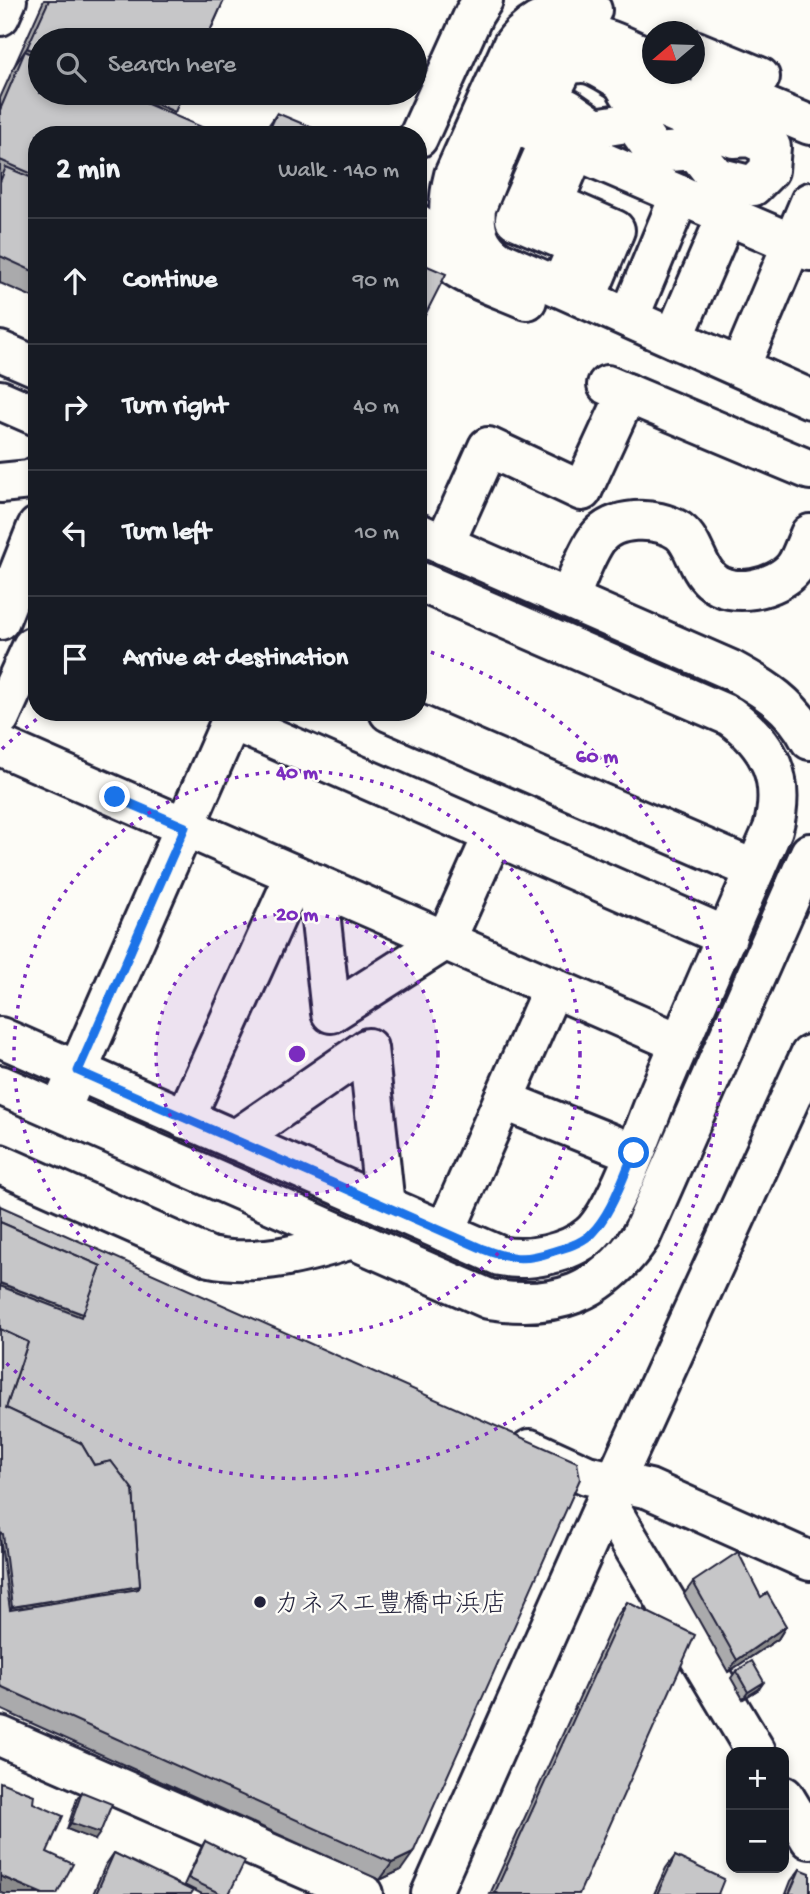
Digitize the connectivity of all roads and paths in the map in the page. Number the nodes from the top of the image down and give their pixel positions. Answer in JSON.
{"nodes":[{"id":1,"x":7,"y":0,"type":"edge"},
{"id":2,"x":483,"y":0,"type":"edge"},
{"id":3,"x":574,"y":9,"type":"edge"},
{"id":4,"x":0,"y":16,"type":"edge"},
{"id":5,"x":642,"y":29,"type":"edge"},
{"id":6,"x":642,"y":54,"type":"edge"},
{"id":7,"x":705,"y":54,"type":"edge"},
{"id":8,"x":705,"y":81,"type":"edge"},
{"id":9,"x":810,"y":97,"type":"edge"},
{"id":10,"x":527,"y":104,"type":"junction"},
{"id":11,"x":810,"y":125,"type":"edge"},
{"id":12,"x":423,"y":126,"type":"edge"},
{"id":13,"x":563,"y":144,"type":"junction"},
{"id":14,"x":680,"y":195,"type":"junction"},
{"id":15,"x":810,"y":202,"type":"edge"},
{"id":16,"x":727,"y":215,"type":"junction"},
{"id":17,"x":433,"y":223,"type":"edge"},
{"id":18,"x":801,"y":247,"type":"edge"},
{"id":19,"x":573,"y":293,"type":"junction"},
{"id":20,"x":629,"y":318,"type":"junction"},
{"id":21,"x":674,"y":338,"type":"junction"},
{"id":22,"x":0,"y":351,"type":"edge"},
{"id":23,"x":28,"y":363,"type":"edge"},
{"id":24,"x":740,"y":367,"type":"junction"},
{"id":25,"x":810,"y":399,"type":"edge"},
{"id":26,"x":0,"y":400,"type":"edge"},
{"id":27,"x":28,"y":412,"type":"edge"},
{"id":28,"x":810,"y":422,"type":"edge"},
{"id":29,"x":810,"y":470,"type":"edge"},
{"id":30,"x":28,"y":480,"type":"edge"},
{"id":31,"x":0,"y":482,"type":"edge"},
{"id":32,"x":810,"y":534,"type":"edge"},
{"id":33,"x":431,"y":539,"type":"edge"},
{"id":34,"x":25,"y":548,"type":"edge"},
{"id":35,"x":427,"y":585,"type":"edge"},
{"id":36,"x":569,"y":599,"type":"junction"},
{"id":37,"x":0,"y":620,"type":"edge"},
{"id":38,"x":28,"y":656,"type":"edge"},
{"id":39,"x":0,"y":717,"type":"edge"},
{"id":40,"x":231,"y":721,"type":"edge"},
{"id":41,"x":244,"y":721,"type":"edge"},
{"id":42,"x":410,"y":721,"type":"edge"},
{"id":43,"x":810,"y":740,"type":"edge"},
{"id":44,"x":0,"y":746,"type":"edge"},
{"id":45,"x":185,"y":827,"type":"junction"},
{"id":46,"x":493,"y":835,"type":"junction"},
{"id":47,"x":810,"y":853,"type":"edge"},
{"id":48,"x":755,"y":870,"type":"junction"},
{"id":49,"x":306,"y":880,"type":"junction"},
{"id":50,"x":727,"y":937,"type":"junction"},
{"id":51,"x":446,"y":940,"type":"junction"},
{"id":52,"x":553,"y":987,"type":"junction"},
{"id":53,"x":0,"y":1037,"type":"edge"},
{"id":54,"x":680,"y":1043,"type":"junction"},
{"id":55,"x":810,"y":1055,"type":"edge"},
{"id":56,"x":78,"y":1071,"type":"junction"},
{"id":57,"x":0,"y":1085,"type":"edge"},
{"id":58,"x":503,"y":1100,"type":"junction"},
{"id":59,"x":60,"y":1111,"type":"junction"},
{"id":60,"x":185,"y":1119,"type":"junction"},
{"id":61,"x":235,"y":1140,"type":"junction"},
{"id":62,"x":634,"y":1153,"type":"junction"},
{"id":63,"x":0,"y":1164,"type":"edge"},
{"id":64,"x":385,"y":1206,"type":"junction"},
{"id":65,"x":445,"y":1232,"type":"junction"},
{"id":66,"x":352,"y":1239,"type":"junction"},
{"id":67,"x":498,"y":1435,"type":"edge"},
{"id":68,"x":610,"y":1491,"type":"junction"},
{"id":69,"x":810,"y":1561,"type":"edge"},
{"id":70,"x":0,"y":1736,"type":"edge"},
{"id":71,"x":754,"y":1747,"type":"edge"},
{"id":72,"x":789,"y":1804,"type":"edge"},
{"id":73,"x":810,"y":1839,"type":"edge"},
{"id":74,"x":363,"y":1894,"type":"edge"},
{"id":75,"x":431,"y":1894,"type":"edge"}],
"edges":[{"from":1,"to":4,"type":"street"},
{"from":2,"to":12,"type":"street"},
{"from":3,"to":5,"type":"street"},
{"from":3,"to":17,"type":"street"},
{"from":6,"to":10,"type":"street"},
{"from":7,"to":9,"type":"street"},
{"from":8,"to":11,"type":"street"},
{"from":10,"to":10,"type":"street"},
{"from":10,"to":13,"type":"street"},
{"from":10,"to":19,"type":"street"},
{"from":13,"to":14,"type":"street"},
{"from":13,"to":19,"type":"street"},
{"from":14,"to":16,"type":"street"},
{"from":14,"to":20,"type":"street"},
{"from":15,"to":18,"type":"street"},
{"from":16,"to":18,"type":"street"},
{"from":16,"to":21,"type":"street"},
{"from":17,"to":28,"type":"street"},
{"from":18,"to":24,"type":"street"},
{"from":19,"to":20,"type":"street"},
{"from":20,"to":21,"type":"street"},
{"from":21,"to":24,"type":"street"},
{"from":22,"to":23,"type":"street"},
{"from":24,"to":25,"type":"street"},
{"from":26,"to":27,"type":"street"},
{"from":29,"to":33,"type":"street"},
{"from":30,"to":31,"type":"street"},
{"from":32,"to":36,"type":"street"},
{"from":33,"to":36,"type":"street"},
{"from":34,"to":37,"type":"street"},
{"from":35,"to":48,"type":"street"},
{"from":36,"to":43,"type":"street"},
{"from":38,"to":39,"type":"street"},
{"from":40,"to":45,"type":"street"},
{"from":41,"to":46,"type":"street"},
{"from":42,"to":48,"type":"street"},
{"from":44,"to":45,"type":"street"},
{"from":45,"to":49,"type":"street"},
{"from":45,"to":56,"type":"street"},
{"from":46,"to":50,"type":"street"},
{"from":46,"to":51,"type":"street"},
{"from":47,"to":66,"type":"street"},
{"from":48,"to":50,"type":"street"},
{"from":49,"to":51,"type":"street"},
{"from":49,"to":51,"type":"street"},
{"from":49,"to":60,"type":"street"},
{"from":50,"to":54,"type":"street"},
{"from":51,"to":52,"type":"street"},
{"from":52,"to":54,"type":"street"},
{"from":52,"to":58,"type":"street"},
{"from":53,"to":56,"type":"street"},
{"from":54,"to":62,"type":"street"},
{"from":55,"to":68,"type":"street"},
{"from":56,"to":59,"type":"street"},
{"from":56,"to":60,"type":"street"},
{"from":57,"to":59,"type":"street"},
{"from":58,"to":62,"type":"street"},
{"from":58,"to":65,"type":"street"},
{"from":59,"to":66,"type":"street"},
{"from":60,"to":61,"type":"street"},
{"from":61,"to":64,"type":"street"},
{"from":61,"to":64,"type":"street"},
{"from":62,"to":65,"type":"street"},
{"from":63,"to":66,"type":"street"},
{"from":64,"to":65,"type":"street"},
{"from":67,"to":68,"type":"street"},
{"from":68,"to":69,"type":"street"},
{"from":68,"to":71,"type":"street"},
{"from":68,"to":75,"type":"street"},
{"from":70,"to":74,"type":"street"},
{"from":72,"to":73,"type":"street"}]}
